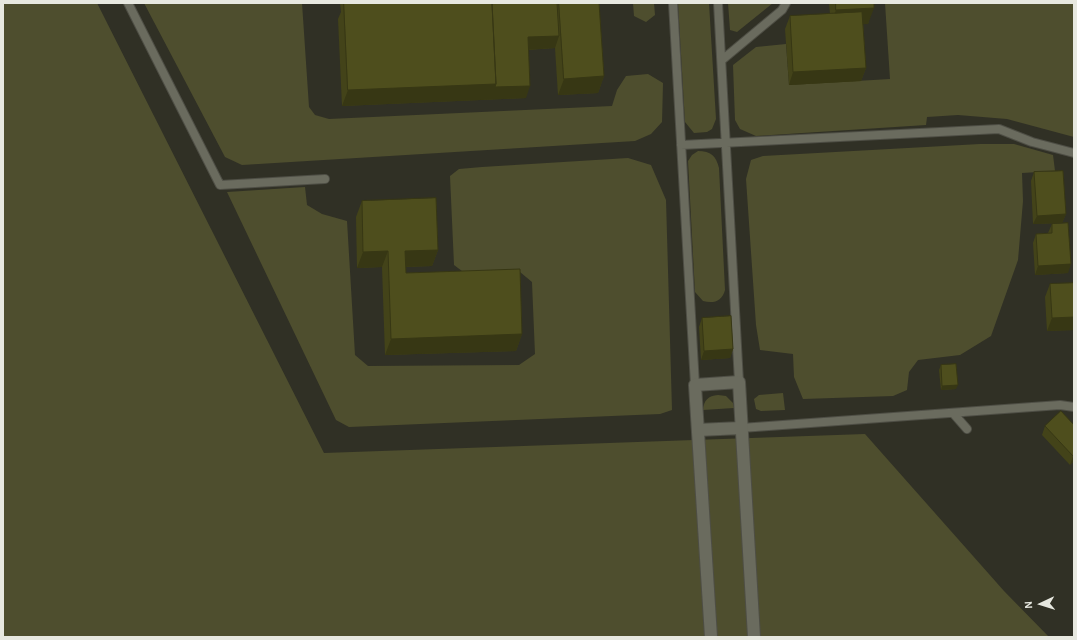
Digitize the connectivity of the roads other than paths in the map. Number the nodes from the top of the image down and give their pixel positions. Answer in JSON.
{"nodes":[{"id":1,"x":128,"y":3,"type":"edge"},
{"id":2,"x":673,"y":3,"type":"edge"},
{"id":3,"x":718,"y":3,"type":"edge"},
{"id":4,"x":786,"y":3,"type":"edge"},
{"id":5,"x":722,"y":60,"type":"junction"},
{"id":6,"x":726,"y":144,"type":"junction"},
{"id":7,"x":681,"y":145,"type":"junction"},
{"id":8,"x":1074,"y":154,"type":"edge"},
{"id":9,"x":325,"y":179,"type":"dead end"},
{"id":10,"x":739,"y":382,"type":"junction"},
{"id":11,"x":695,"y":385,"type":"junction"},
{"id":12,"x":1074,"y":407,"type":"edge"},
{"id":13,"x":953,"y":413,"type":"junction"},
{"id":14,"x":741,"y":428,"type":"junction"},
{"id":15,"x":967,"y":429,"type":"dead end"},
{"id":16,"x":698,"y":430,"type":"junction"},
{"id":17,"x":711,"y":637,"type":"edge"},
{"id":18,"x":754,"y":637,"type":"edge"}],
"edges":[{"from":1,"to":9,"type":"lane"},
{"from":2,"to":7,"type":"lane"},
{"from":3,"to":5,"type":"lane"},
{"from":4,"to":5,"type":"lane"},
{"from":5,"to":6,"type":"lane"},
{"from":6,"to":7,"type":"lane"},
{"from":6,"to":8,"type":"lane"},
{"from":6,"to":10,"type":"lane"},
{"from":7,"to":11,"type":"lane"},
{"from":10,"to":11,"type":"street"},
{"from":10,"to":14,"type":"street"},
{"from":11,"to":16,"type":"street"},
{"from":12,"to":13,"type":"lane"},
{"from":13,"to":14,"type":"lane"},
{"from":13,"to":15,"type":"lane"},
{"from":14,"to":16,"type":"street"},
{"from":14,"to":18,"type":"street"},
{"from":16,"to":17,"type":"street"}]}
